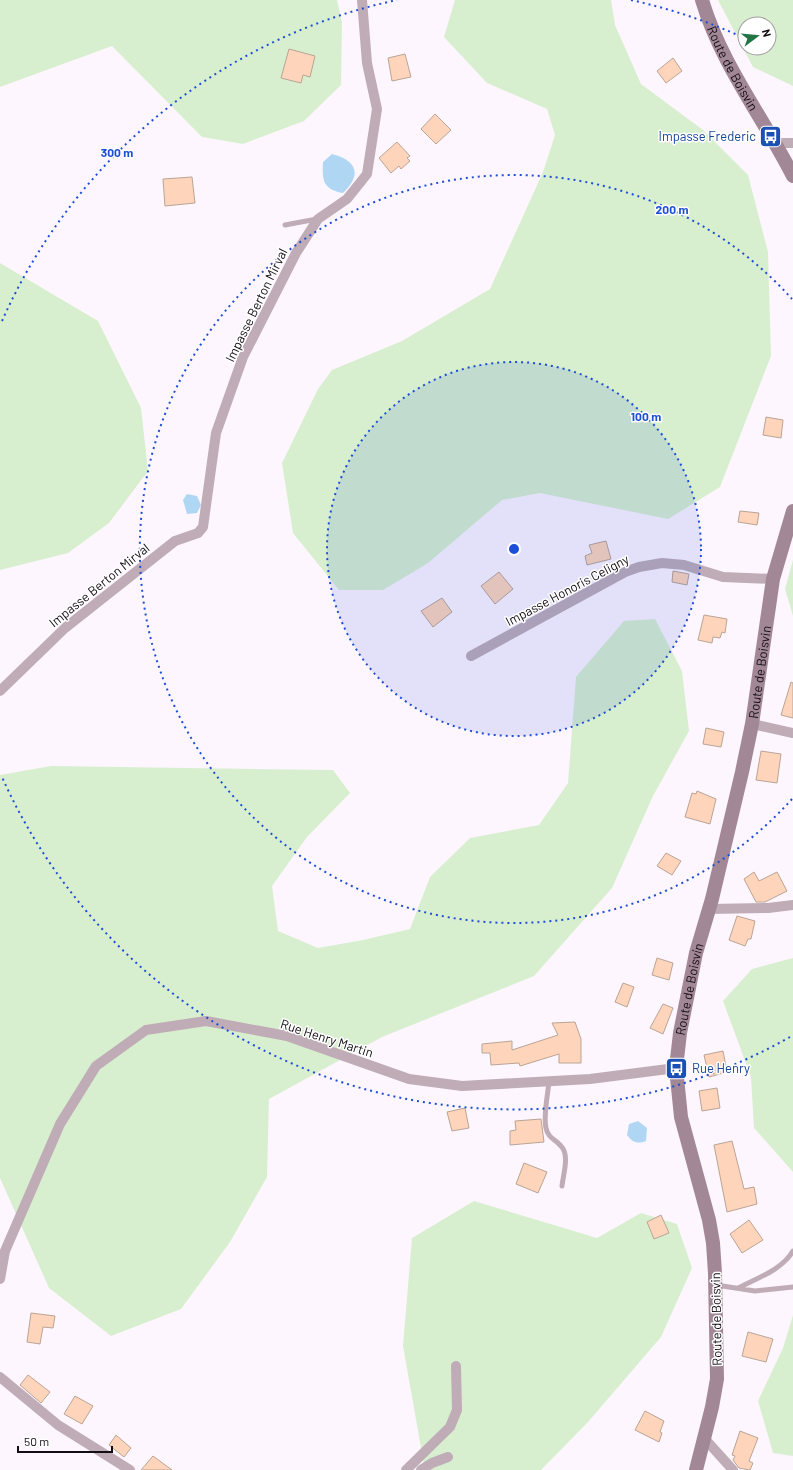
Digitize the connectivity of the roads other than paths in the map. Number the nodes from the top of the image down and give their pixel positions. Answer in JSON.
{"nodes":[{"id":1,"x":362,"y":0,"type":"edge"},
{"id":2,"x":702,"y":0,"type":"edge"},
{"id":3,"x":793,"y":143,"type":"edge"},
{"id":4,"x":776,"y":144,"type":"junction"},
{"id":5,"x":793,"y":176,"type":"edge"},
{"id":6,"x":318,"y":220,"type":"junction"},
{"id":7,"x":285,"y":225,"type":"dead end"},
{"id":8,"x":793,"y":511,"type":"edge"},
{"id":9,"x":773,"y":579,"type":"junction"},
{"id":10,"x":471,"y":656,"type":"dead end"},
{"id":11,"x":0,"y":691,"type":"edge"},
{"id":12,"x":752,"y":724,"type":"junction"},
{"id":13,"x":793,"y":733,"type":"edge"},
{"id":14,"x":793,"y":905,"type":"edge"},
{"id":15,"x":709,"y":909,"type":"junction"},
{"id":16,"x":676,"y":1068,"type":"junction"},
{"id":17,"x":549,"y":1081,"type":"junction"},
{"id":18,"x":562,"y":1186,"type":"dead end"},
{"id":19,"x":793,"y":1251,"type":"edge"},
{"id":20,"x":0,"y":1279,"type":"edge"},
{"id":21,"x":715,"y":1284,"type":"junction"},
{"id":22,"x":793,"y":1287,"type":"edge"},
{"id":23,"x":738,"y":1288,"type":"junction"},
{"id":24,"x":456,"y":1366,"type":"dead end"},
{"id":25,"x":0,"y":1377,"type":"edge"},
{"id":26,"x":704,"y":1439,"type":"junction"},
{"id":27,"x":448,"y":1457,"type":"dead end"},
{"id":28,"x":130,"y":1470,"type":"edge"},
{"id":29,"x":406,"y":1470,"type":"edge"},
{"id":30,"x":421,"y":1470,"type":"edge"},
{"id":31,"x":696,"y":1470,"type":"edge"},
{"id":32,"x":733,"y":1470,"type":"edge"}],
"edges":[{"from":1,"to":6,"type":"street","name":"Impasse Berton Mirval"},
{"from":2,"to":4,"type":"main road","name":"Route de Boisvin"},
{"from":3,"to":4,"type":"street"},
{"from":4,"to":5,"type":"main road","name":"Route de Boisvin"},
{"from":6,"to":7,"type":"lane"},
{"from":6,"to":11,"type":"street","name":"Impasse Berton Mirval"},
{"from":8,"to":9,"type":"main road","name":"Route de Boisvin"},
{"from":9,"to":10,"type":"street","name":"Impasse Honoris Celigny"},
{"from":9,"to":12,"type":"main road","name":"Route de Boisvin"},
{"from":12,"to":13,"type":"street"},
{"from":12,"to":15,"type":"main road","name":"Route de Boisvin"},
{"from":14,"to":15,"type":"street"},
{"from":15,"to":16,"type":"main road","name":"Route de Boisvin"},
{"from":16,"to":17,"type":"street","name":"Rue Henry Martin"},
{"from":16,"to":21,"type":"main road","name":"Route de Boisvin"},
{"from":17,"to":18,"type":"lane"},
{"from":17,"to":20,"type":"street","name":"Rue Henry Martin"},
{"from":19,"to":23,"type":"lane"},
{"from":21,"to":23,"type":"lane"},
{"from":21,"to":26,"type":"main road","name":"Route de Boisvin"},
{"from":22,"to":23,"type":"lane"},
{"from":24,"to":29,"type":"street"},
{"from":25,"to":28,"type":"street"},
{"from":26,"to":31,"type":"main road","name":"Route de Boisvin"},
{"from":26,"to":32,"type":"street"},
{"from":27,"to":30,"type":"street"}]}
